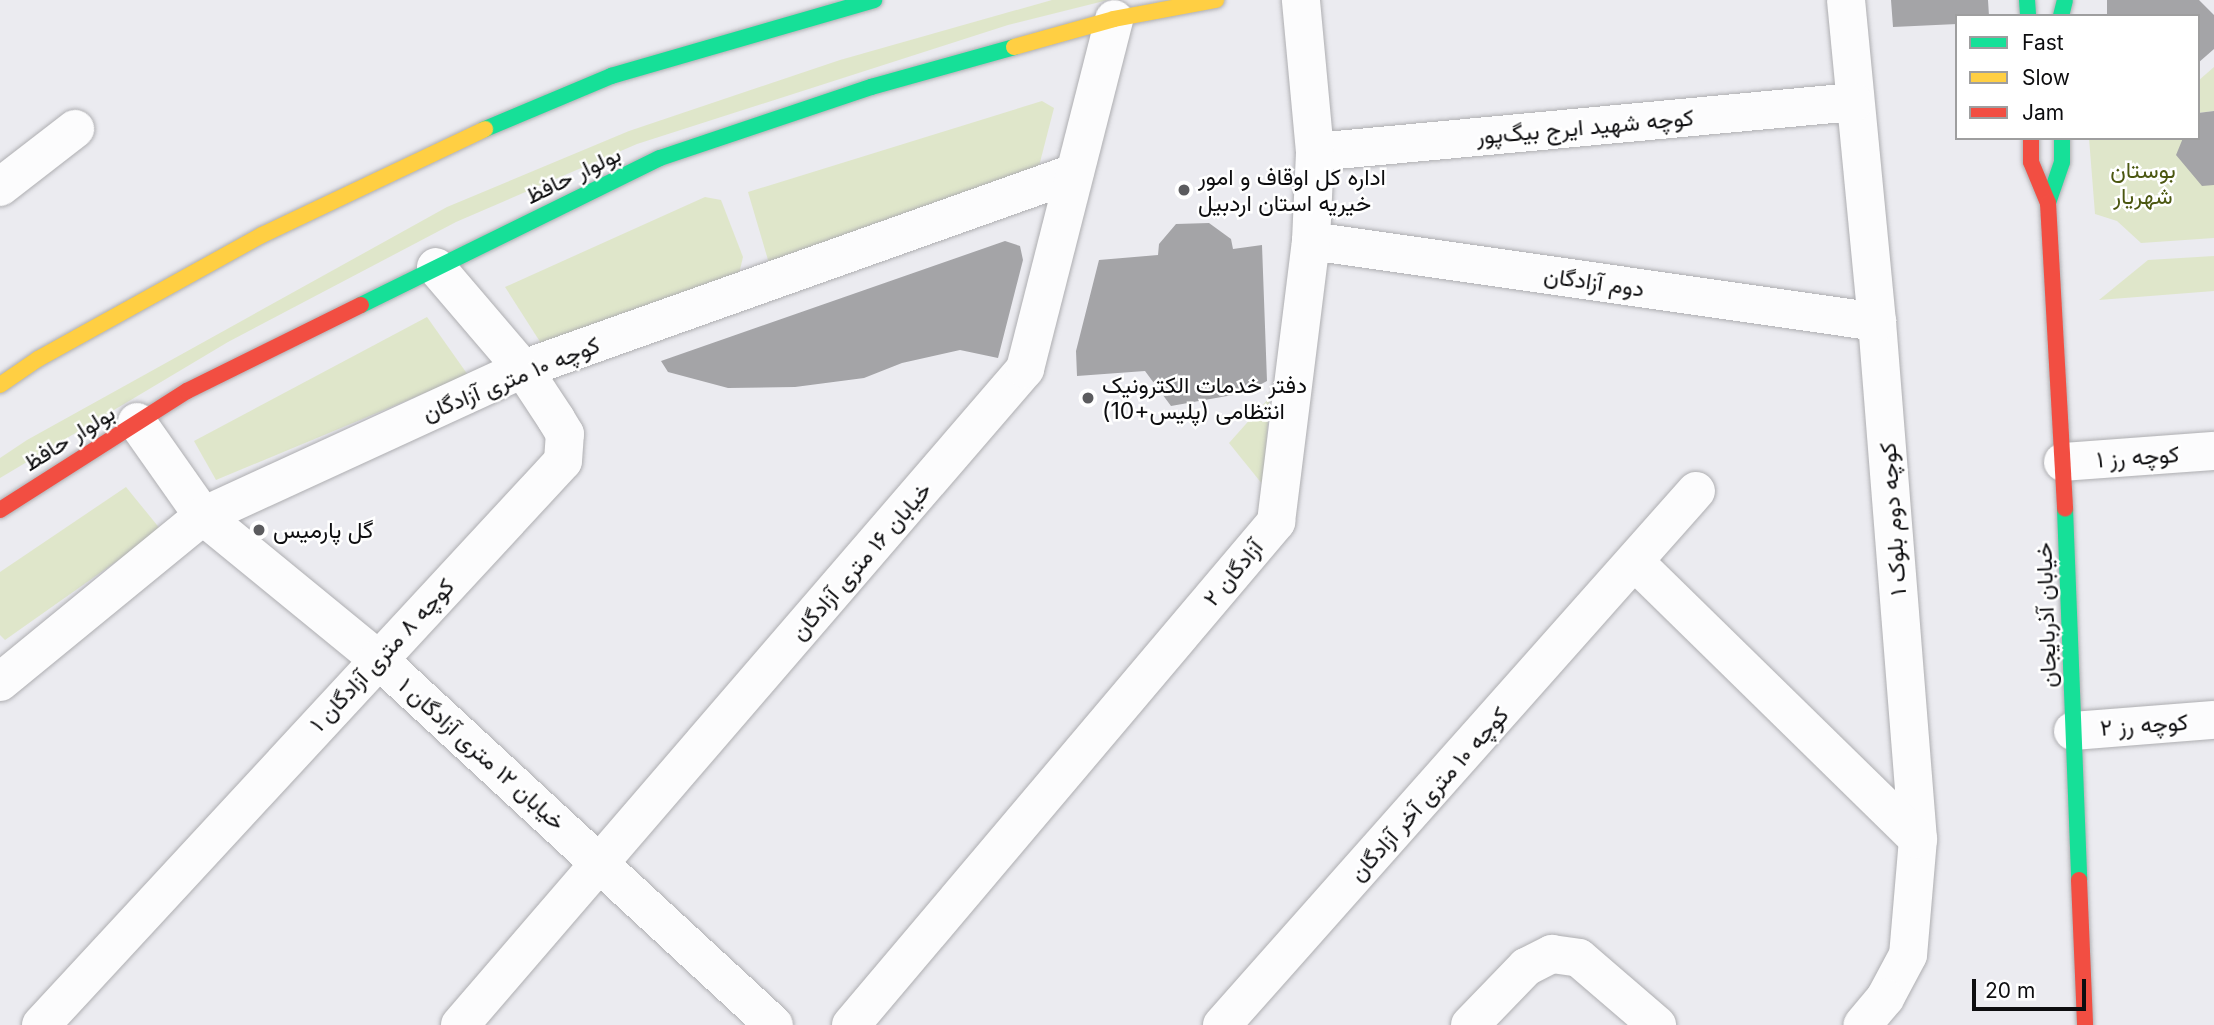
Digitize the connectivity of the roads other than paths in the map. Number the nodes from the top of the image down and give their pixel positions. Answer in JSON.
{"nodes":[{"id":1,"x":874,"y":0,"type":"edge"},
{"id":2,"x":1216,"y":0,"type":"edge"},
{"id":3,"x":1301,"y":0,"type":"edge"},
{"id":4,"x":1846,"y":0,"type":"edge"},
{"id":5,"x":1114,"y":19,"type":"junction"},
{"id":6,"x":1854,"y":102,"type":"junction"},
{"id":7,"x":75,"y":129,"type":"dead end"},
{"id":8,"x":2031,"y":140,"type":"edge"},
{"id":9,"x":2062,"y":140,"type":"edge"},
{"id":10,"x":1315,"y":152,"type":"junction"},
{"id":11,"x":1074,"y":173,"type":"junction"},
{"id":12,"x":0,"y":187,"type":"edge"},
{"id":13,"x":2048,"y":203,"type":"junction"},
{"id":14,"x":1311,"y":241,"type":"junction"},
{"id":15,"x":436,"y":267,"type":"junction"},
{"id":16,"x":1877,"y":322,"type":"junction"},
{"id":17,"x":523,"y":369,"type":"junction"},
{"id":18,"x":0,"y":385,"type":"edge"},
{"id":19,"x":137,"y":422,"type":"junction"},
{"id":20,"x":2214,"y":451,"type":"edge"},
{"id":21,"x":2063,"y":462,"type":"junction"},
{"id":22,"x":1696,"y":491,"type":"dead end"},
{"id":23,"x":0,"y":510,"type":"edge"},
{"id":24,"x":203,"y":516,"type":"junction"},
{"id":25,"x":1635,"y":562,"type":"junction"},
{"id":26,"x":378,"y":659,"type":"junction"},
{"id":27,"x":0,"y":682,"type":"edge"},
{"id":28,"x":2214,"y":720,"type":"edge"},
{"id":29,"x":2073,"y":731,"type":"junction"},
{"id":30,"x":1918,"y":839,"type":"junction"},
{"id":31,"x":603,"y":863,"type":"junction"},
{"id":32,"x":41,"y":1025,"type":"edge"},
{"id":33,"x":460,"y":1025,"type":"edge"},
{"id":34,"x":774,"y":1025,"type":"edge"},
{"id":35,"x":851,"y":1025,"type":"edge"},
{"id":36,"x":1222,"y":1025,"type":"edge"},
{"id":37,"x":1470,"y":1025,"type":"edge"},
{"id":38,"x":1657,"y":1025,"type":"edge"},
{"id":39,"x":1862,"y":1025,"type":"edge"},
{"id":40,"x":2085,"y":1025,"type":"edge"}],
"edges":[{"from":1,"to":18,"type":"main road"},
{"from":2,"to":5,"type":"main road","name":"بولوار حافظ"},
{"from":3,"to":10,"type":"street","name":"آزادگان ۲"},
{"from":4,"to":6,"type":"street","name":"کوچه دوم بلوک ۱"},
{"from":5,"to":11,"type":"street","name":"خیابان ۱۶ متری آزادگان"},
{"from":5,"to":15,"type":"main road","name":"بولوار حافظ"},
{"from":6,"to":10,"type":"street","name":"کوچه شهید ایرج بیگ‌پور"},
{"from":6,"to":16,"type":"street","name":"کوچه دوم بلوک ۱"},
{"from":7,"to":12,"type":"street"},
{"from":8,"to":13,"type":"main road","name":"خیابان آذربایجان"},
{"from":9,"to":13,"type":"main road","name":"خیابان آذربایجان"},
{"from":10,"to":14,"type":"street","name":"آزادگان ۲"},
{"from":11,"to":17,"type":"street","name":"کوچه ۱۰ متری آزادگان"},
{"from":11,"to":31,"type":"street","name":"خیابان ۱۶ متری آزادگان"},
{"from":13,"to":21,"type":"main road","name":"خیابان آذربایجان"},
{"from":14,"to":16,"type":"street","name":"دوم آزادگان"},
{"from":14,"to":35,"type":"street","name":"آزادگان ۲"},
{"from":15,"to":17,"type":"street","name":"کوچه ۸ متری آزادگان ۱"},
{"from":15,"to":19,"type":"main road","name":"بولوار حافظ"},
{"from":16,"to":30,"type":"street","name":"کوچه دوم بلوک ۱"},
{"from":17,"to":24,"type":"street","name":"کوچه ۱۰ متری آزادگان"},
{"from":17,"to":26,"type":"street","name":"کوچه ۸ متری آزادگان ۱"},
{"from":19,"to":23,"type":"main road","name":"بولوار حافظ"},
{"from":19,"to":24,"type":"street","name":"خیابان ۱۲ متری آزادگان ۱"},
{"from":20,"to":21,"type":"street","name":"کوچه رز ۱"},
{"from":21,"to":29,"type":"main road","name":"خیابان آذربایجان"},
{"from":22,"to":25,"type":"street","name":"کوچه ۱۰ متری آخر آزادگان"},
{"from":24,"to":26,"type":"street","name":"خیابان ۱۲ متری آزادگان ۱"},
{"from":24,"to":27,"type":"street","name":"کوچه ۱۰ متری آزادگان"},
{"from":25,"to":30,"type":"street"},
{"from":25,"to":36,"type":"street","name":"کوچه ۱۰ متری آخر آزادگان"},
{"from":26,"to":31,"type":"street","name":"خیابان ۱۲ متری آزادگان ۱"},
{"from":26,"to":32,"type":"street","name":"کوچه ۸ متری آزادگان ۱"},
{"from":28,"to":29,"type":"street","name":"کوچه رز ۲"},
{"from":29,"to":40,"type":"main road","name":"خیابان آذربایجان"},
{"from":30,"to":39,"type":"street","name":"کوچه دوم بلوک ۱"},
{"from":31,"to":33,"type":"street","name":"خیابان ۱۶ متری آزادگان"},
{"from":31,"to":34,"type":"street","name":"خیابان ۱۲ متری آزادگان ۱"},
{"from":37,"to":38,"type":"street"}]}
